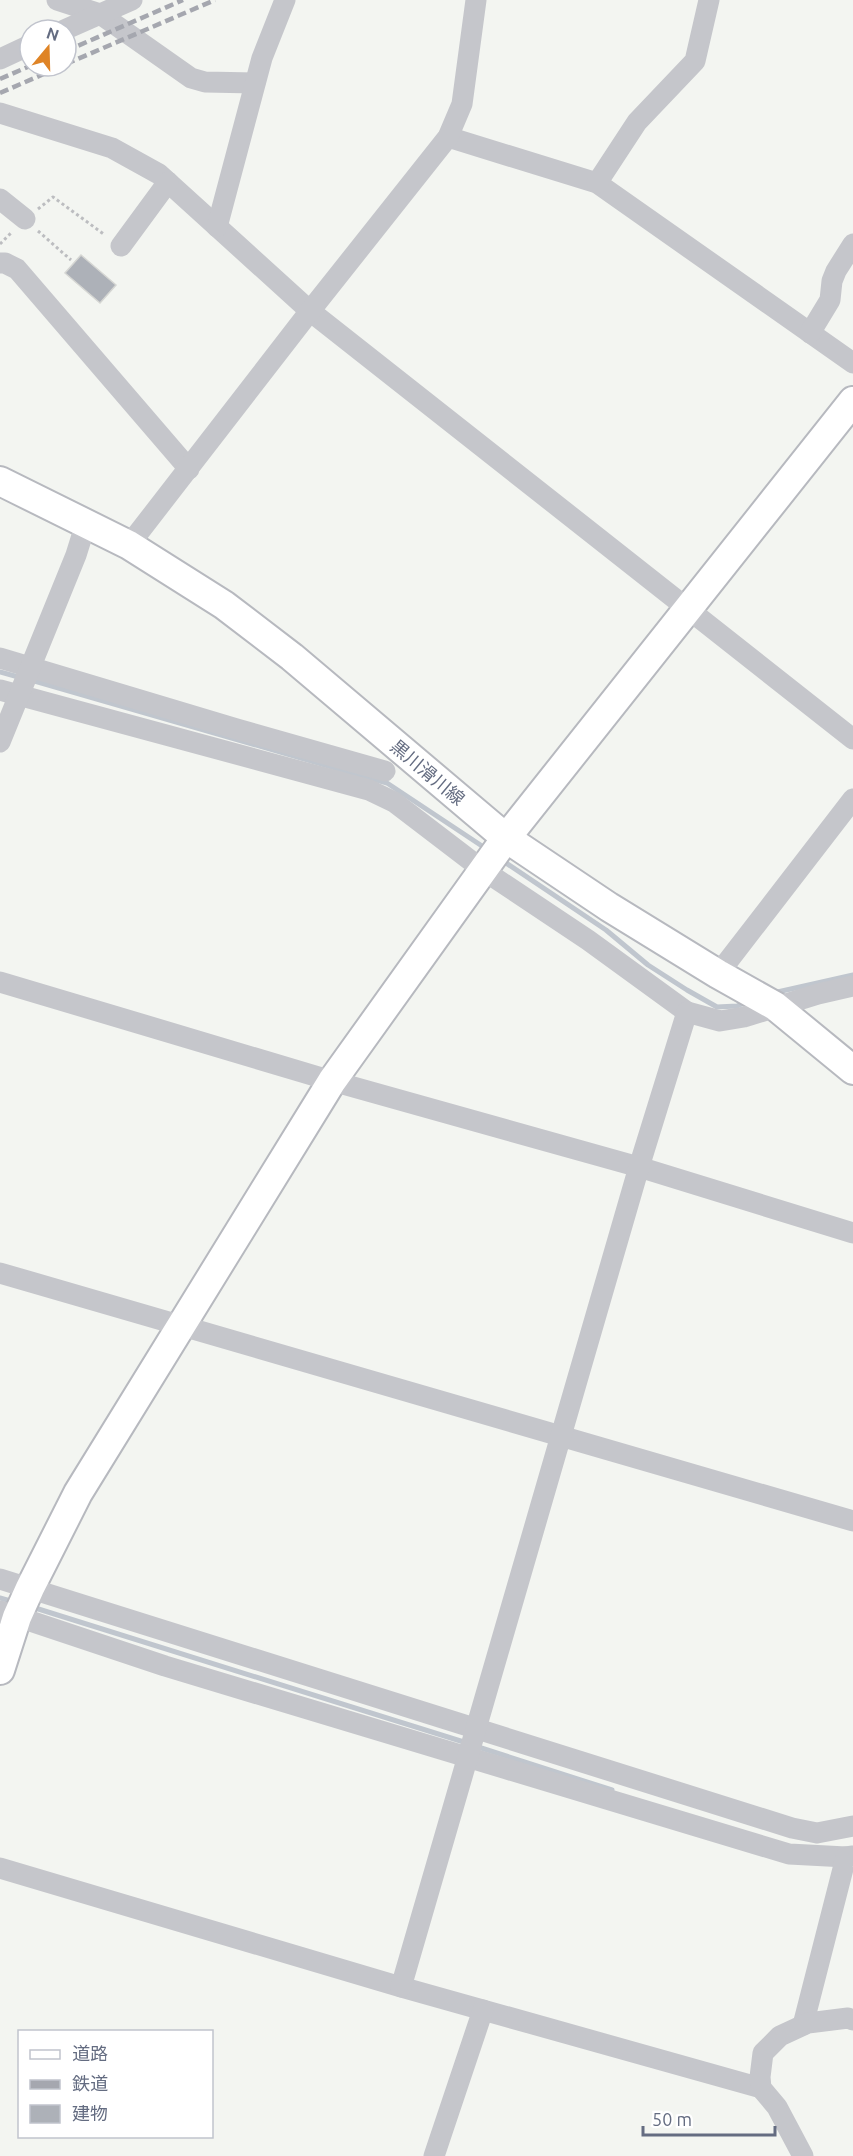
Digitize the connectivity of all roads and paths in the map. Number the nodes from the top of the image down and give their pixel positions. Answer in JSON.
{"nodes":[{"id":1,"x":57,"y":0,"type":"edge"},
{"id":2,"x":132,"y":0,"type":"edge"},
{"id":3,"x":285,"y":0,"type":"edge"},
{"id":4,"x":476,"y":0,"type":"edge"},
{"id":5,"x":709,"y":0,"type":"edge"},
{"id":6,"x":100,"y":14,"type":"junction"},
{"id":7,"x":78,"y":24,"type":"edge"},
{"id":8,"x":18,"y":51,"type":"edge"},
{"id":9,"x":0,"y":59,"type":"edge"},
{"id":10,"x":255,"y":83,"type":"junction"},
{"id":11,"x":0,"y":113,"type":"edge"},
{"id":12,"x":448,"y":136,"type":"junction"},
{"id":13,"x":168,"y":182,"type":"junction"},
{"id":14,"x":597,"y":183,"type":"junction"},
{"id":15,"x":0,"y":199,"type":"edge"},
{"id":16,"x":25,"y":219,"type":"joint"},
{"id":17,"x":217,"y":226,"type":"junction"},
{"id":18,"x":853,"y":244,"type":"edge"},
{"id":19,"x":121,"y":246,"type":"joint"},
{"id":20,"x":0,"y":263,"type":"edge"},
{"id":21,"x":310,"y":311,"type":"junction"},
{"id":22,"x":810,"y":333,"type":"junction"},
{"id":23,"x":853,"y":363,"type":"edge"},
{"id":24,"x":853,"y":401,"type":"edge"},
{"id":25,"x":189,"y":469,"type":"junction"},
{"id":26,"x":0,"y":481,"type":"edge"},
{"id":27,"x":86,"y":523,"type":"junction"},
{"id":28,"x":129,"y":545,"type":"junction"},
{"id":29,"x":688,"y":609,"type":"junction"},
{"id":30,"x":0,"y":658,"type":"edge"},
{"id":31,"x":30,"y":666,"type":"junction"},
{"id":32,"x":9,"y":693,"type":"edge"},
{"id":33,"x":853,"y":739,"type":"edge"},
{"id":34,"x":0,"y":742,"type":"edge"},
{"id":35,"x":385,"y":771,"type":"dead end"},
{"id":36,"x":853,"y":799,"type":"edge"},
{"id":37,"x":506,"y":838,"type":"junction"},
{"id":38,"x":483,"y":870,"type":"junction"},
{"id":39,"x":718,"y":974,"type":"junction"},
{"id":40,"x":0,"y":982,"type":"edge"},
{"id":41,"x":853,"y":986,"type":"edge"},
{"id":42,"x":775,"y":1006,"type":"junction"},
{"id":43,"x":687,"y":1012,"type":"junction"},
{"id":44,"x":853,"y":1070,"type":"edge"},
{"id":45,"x":332,"y":1081,"type":"junction"},
{"id":46,"x":639,"y":1167,"type":"junction"},
{"id":47,"x":853,"y":1233,"type":"edge"},
{"id":48,"x":0,"y":1273,"type":"edge"},
{"id":49,"x":180,"y":1326,"type":"junction"},
{"id":50,"x":560,"y":1436,"type":"junction"},
{"id":51,"x":853,"y":1521,"type":"edge"},
{"id":52,"x":0,"y":1579,"type":"edge"},
{"id":53,"x":19,"y":1603,"type":"edge"},
{"id":54,"x":0,"y":1670,"type":"edge"},
{"id":55,"x":476,"y":1728,"type":"junction"},
{"id":56,"x":467,"y":1758,"type":"junction"},
{"id":57,"x":853,"y":1826,"type":"edge"},
{"id":58,"x":849,"y":1857,"type":"edge"},
{"id":59,"x":0,"y":1868,"type":"edge"},
{"id":60,"x":401,"y":1987,"type":"junction"},
{"id":61,"x":483,"y":2010,"type":"junction"},
{"id":62,"x":853,"y":2020,"type":"edge"},
{"id":63,"x":803,"y":2025,"type":"junction"},
{"id":64,"x":761,"y":2088,"type":"junction"},
{"id":65,"x":434,"y":2156,"type":"edge"},
{"id":66,"x":803,"y":2156,"type":"edge"}],
"edges":[{"from":1,"to":6,"type":"street"},
{"from":2,"to":6,"type":"street"},
{"from":3,"to":10,"type":"street"},
{"from":4,"to":12,"type":"street"},
{"from":5,"to":14,"type":"street"},
{"from":6,"to":7,"type":"street"},
{"from":6,"to":10,"type":"street"},
{"from":8,"to":9,"type":"street"},
{"from":10,"to":17,"type":"street"},
{"from":11,"to":13,"type":"street"},
{"from":12,"to":14,"type":"street"},
{"from":12,"to":21,"type":"street"},
{"from":13,"to":17,"type":"street"},
{"from":13,"to":19,"type":"street"},
{"from":14,"to":22,"type":"street"},
{"from":15,"to":16,"type":"street"},
{"from":16,"to":19,"type":"path"},
{"from":17,"to":21,"type":"street"},
{"from":18,"to":22,"type":"street"},
{"from":20,"to":25,"type":"street"},
{"from":21,"to":25,"type":"street"},
{"from":21,"to":29,"type":"street"},
{"from":22,"to":23,"type":"street"},
{"from":24,"to":29,"type":"street"},
{"from":25,"to":28,"type":"street"},
{"from":26,"to":27,"type":"street","name":"黒川滑川線"},
{"from":27,"to":28,"type":"street","name":"黒川滑川線"},
{"from":27,"to":31,"type":"street"},
{"from":28,"to":37,"type":"street","name":"黒川滑川線"},
{"from":29,"to":33,"type":"street"},
{"from":29,"to":37,"type":"street"},
{"from":30,"to":31,"type":"street"},
{"from":31,"to":32,"type":"street"},
{"from":31,"to":35,"type":"street"},
{"from":32,"to":34,"type":"street"},
{"from":32,"to":38,"type":"street"},
{"from":36,"to":39,"type":"street"},
{"from":37,"to":38,"type":"street"},
{"from":37,"to":39,"type":"street","name":"黒川滑川線"},
{"from":38,"to":43,"type":"street"},
{"from":38,"to":45,"type":"street"},
{"from":39,"to":42,"type":"street","name":"黒川滑川線"},
{"from":40,"to":45,"type":"street"},
{"from":41,"to":42,"type":"street"},
{"from":42,"to":43,"type":"street"},
{"from":42,"to":44,"type":"street","name":"黒川滑川線"},
{"from":43,"to":46,"type":"street"},
{"from":45,"to":46,"type":"street"},
{"from":45,"to":49,"type":"street"},
{"from":46,"to":47,"type":"street"},
{"from":46,"to":50,"type":"street"},
{"from":48,"to":49,"type":"street"},
{"from":49,"to":50,"type":"street"},
{"from":49,"to":53,"type":"street"},
{"from":50,"to":51,"type":"street"},
{"from":50,"to":55,"type":"street"},
{"from":52,"to":53,"type":"street"},
{"from":53,"to":54,"type":"street"},
{"from":53,"to":55,"type":"street"},
{"from":53,"to":56,"type":"street"},
{"from":55,"to":56,"type":"street"},
{"from":55,"to":57,"type":"street"},
{"from":56,"to":58,"type":"street"},
{"from":56,"to":60,"type":"street"},
{"from":58,"to":63,"type":"street"},
{"from":59,"to":60,"type":"street"},
{"from":60,"to":61,"type":"street"},
{"from":61,"to":64,"type":"street"},
{"from":61,"to":65,"type":"street"},
{"from":62,"to":63,"type":"street"},
{"from":63,"to":64,"type":"street"},
{"from":64,"to":66,"type":"street"}]}
